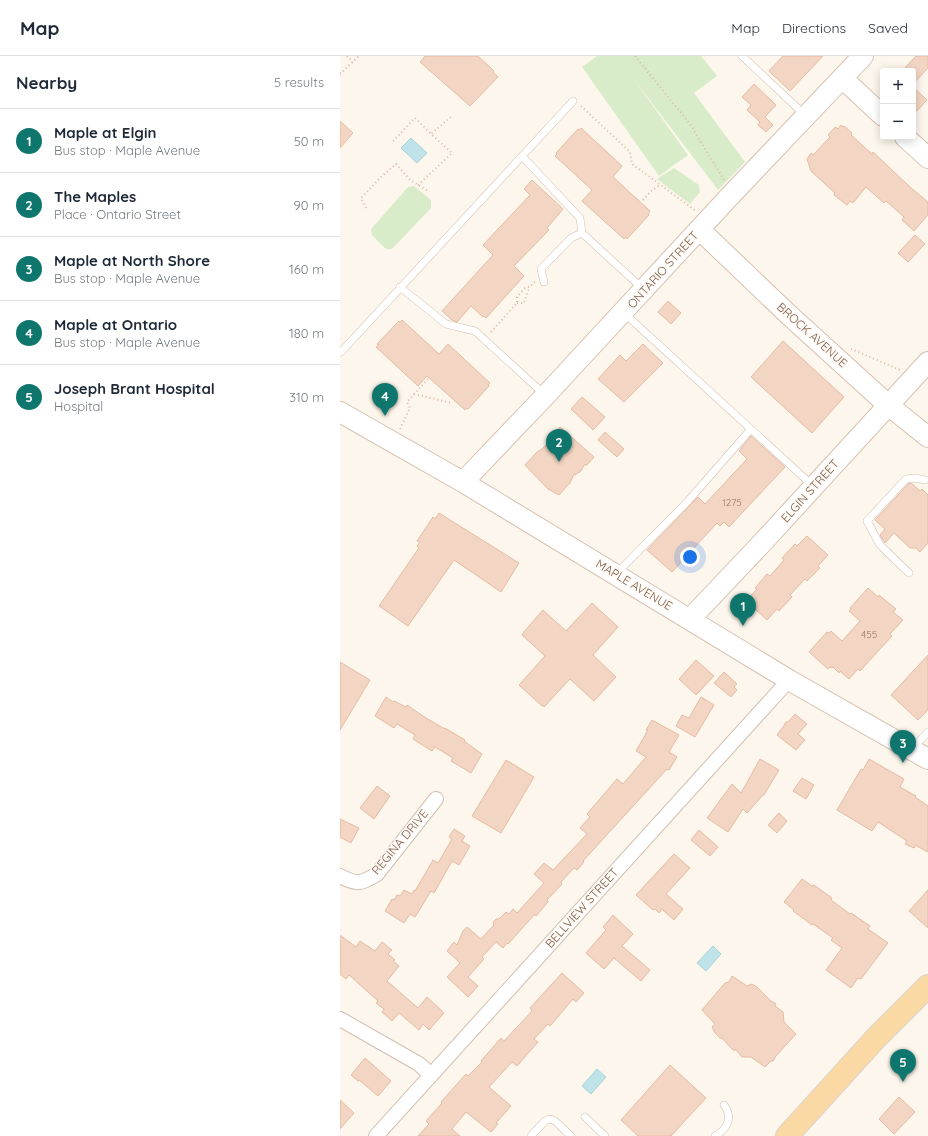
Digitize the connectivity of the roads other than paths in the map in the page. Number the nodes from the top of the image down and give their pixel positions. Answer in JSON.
{"nodes":[{"id":1,"x":742,"y":56,"type":"edge"},
{"id":2,"x":862,"y":56,"type":"edge"},
{"id":3,"x":842,"y":78,"type":"junction"},
{"id":4,"x":573,"y":101,"type":"road end"},
{"id":5,"x":880,"y":113,"type":"edge"},
{"id":6,"x":806,"y":116,"type":"junction"},
{"id":7,"x":908,"y":140,"type":"edge"},
{"id":8,"x":522,"y":156,"type":"junction"},
{"id":9,"x":928,"y":158,"type":"edge"},
{"id":10,"x":706,"y":223,"type":"junction"},
{"id":11,"x":582,"y":233,"type":"junction"},
{"id":12,"x":544,"y":279,"type":"road end"},
{"id":13,"x":400,"y":287,"type":"junction"},
{"id":14,"x":644,"y":290,"type":"junction"},
{"id":15,"x":624,"y":312,"type":"junction"},
{"id":16,"x":341,"y":352,"type":"edge"},
{"id":17,"x":922,"y":369,"type":"edge"},
{"id":18,"x":546,"y":395,"type":"junction"},
{"id":19,"x":888,"y":405,"type":"junction"},
{"id":20,"x":340,"y":412,"type":"edge"},
{"id":21,"x":751,"y":429,"type":"junction"},
{"id":22,"x":928,"y":437,"type":"edge"},
{"id":23,"x":927,"y":479,"type":"edge"},
{"id":24,"x":463,"y":482,"type":"junction"},
{"id":25,"x":814,"y":486,"type":"junction"},
{"id":26,"x":909,"y":573,"type":"dead end"},
{"id":27,"x":616,"y":574,"type":"junction"},
{"id":28,"x":690,"y":619,"type":"junction"},
{"id":29,"x":789,"y":680,"type":"junction"},
{"id":30,"x":928,"y":732,"type":"edge"},
{"id":31,"x":911,"y":750,"type":"junction"},
{"id":32,"x":928,"y":759,"type":"edge"},
{"id":33,"x":436,"y":799,"type":"dead end"},
{"id":34,"x":340,"y":876,"type":"edge"},
{"id":35,"x":928,"y":986,"type":"edge"},
{"id":36,"x":340,"y":1019,"type":"edge"},
{"id":37,"x":431,"y":1075,"type":"junction"},
{"id":38,"x":724,"y":1105,"type":"dead end"},
{"id":39,"x":585,"y":1117,"type":"dead end"},
{"id":40,"x":376,"y":1136,"type":"edge"},
{"id":41,"x":531,"y":1136,"type":"edge"},
{"id":42,"x":571,"y":1136,"type":"edge"},
{"id":43,"x":605,"y":1136,"type":"edge"},
{"id":44,"x":715,"y":1136,"type":"edge"},
{"id":45,"x":787,"y":1136,"type":"edge"}],
"edges":[{"from":1,"to":6,"type":"lane"},
{"from":2,"to":3,"type":"street","name":"ONTARIO STREET"},
{"from":3,"to":5,"type":"street"},
{"from":3,"to":6,"type":"street","name":"ONTARIO STREET"},
{"from":4,"to":8,"type":"lane"},
{"from":6,"to":10,"type":"street","name":"ONTARIO STREET"},
{"from":7,"to":9,"type":"street"},
{"from":8,"to":11,"type":"lane"},
{"from":8,"to":13,"type":"lane"},
{"from":10,"to":14,"type":"street","name":"ONTARIO STREET"},
{"from":10,"to":19,"type":"street","name":"BROCK AVENUE"},
{"from":11,"to":12,"type":"lane"},
{"from":11,"to":14,"type":"lane"},
{"from":13,"to":16,"type":"lane"},
{"from":13,"to":18,"type":"lane"},
{"from":14,"to":15,"type":"street","name":"ONTARIO STREET"},
{"from":15,"to":18,"type":"street","name":"ONTARIO STREET"},
{"from":15,"to":21,"type":"lane"},
{"from":17,"to":19,"type":"street","name":"ELGIN STREET"},
{"from":18,"to":24,"type":"street","name":"ONTARIO STREET"},
{"from":19,"to":22,"type":"street","name":"BROCK AVENUE"},
{"from":19,"to":25,"type":"street","name":"ELGIN STREET"},
{"from":20,"to":24,"type":"street","name":"MAPLE AVENUE"},
{"from":21,"to":25,"type":"lane"},
{"from":21,"to":27,"type":"lane"},
{"from":23,"to":26,"type":"lane"},
{"from":24,"to":27,"type":"street","name":"MAPLE AVENUE"},
{"from":25,"to":28,"type":"street","name":"ELGIN STREET"},
{"from":27,"to":28,"type":"street","name":"MAPLE AVENUE"},
{"from":28,"to":29,"type":"street","name":"MAPLE AVENUE"},
{"from":29,"to":31,"type":"street","name":"MAPLE AVENUE"},
{"from":29,"to":37,"type":"street","name":"BELLVIEW STREET"},
{"from":30,"to":31,"type":"lane"},
{"from":31,"to":32,"type":"street","name":"MAPLE AVENUE"},
{"from":33,"to":34,"type":"street","name":"REGINA DRIVE"},
{"from":35,"to":45,"type":"main road"},
{"from":36,"to":37,"type":"street"},
{"from":37,"to":40,"type":"street","name":"BELLVIEW STREET"},
{"from":38,"to":44,"type":"lane"},
{"from":39,"to":43,"type":"lane"},
{"from":41,"to":42,"type":"lane"}]}
